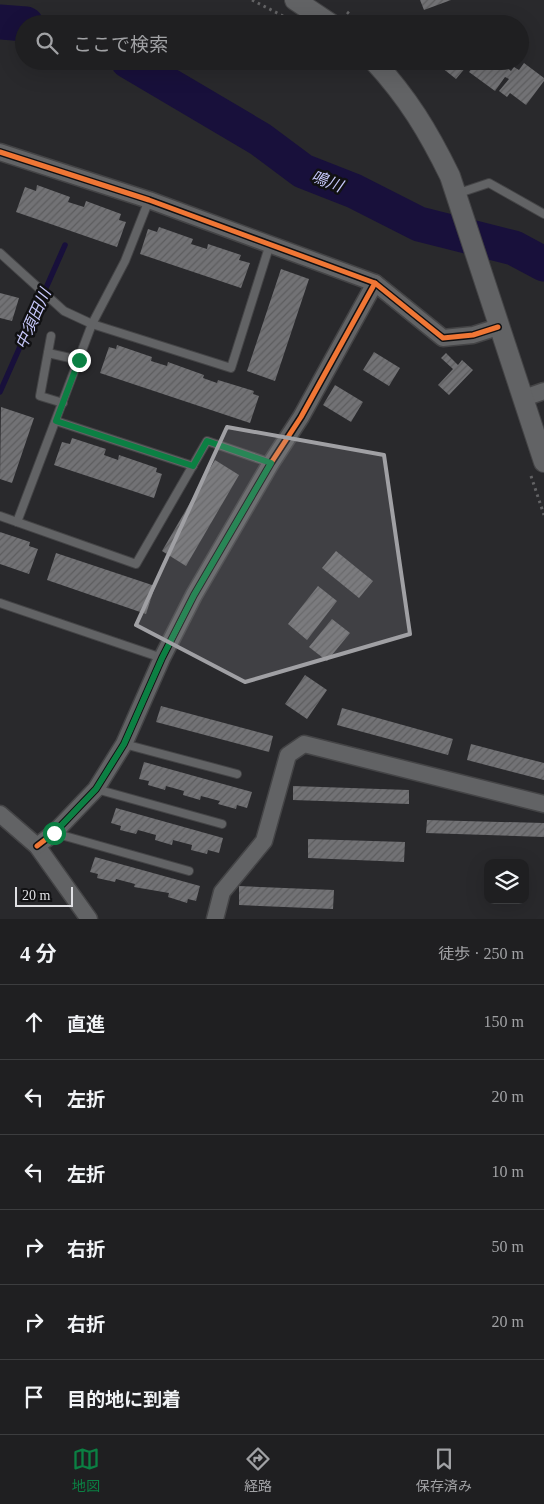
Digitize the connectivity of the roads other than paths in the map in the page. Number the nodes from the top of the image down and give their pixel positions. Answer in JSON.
{"nodes":[{"id":1,"x":295,"y":0,"type":"edge"},
{"id":2,"x":318,"y":15,"type":"edge"},
{"id":3,"x":383,"y":70,"type":"edge"},
{"id":4,"x":0,"y":152,"type":"edge"},
{"id":5,"x":149,"y":200,"type":"junction"},
{"id":6,"x":458,"y":200,"type":"junction"},
{"id":7,"x":544,"y":214,"type":"edge"},
{"id":8,"x":270,"y":244,"type":"junction"},
{"id":9,"x":0,"y":253,"type":"edge"},
{"id":10,"x":375,"y":283,"type":"junction"},
{"id":11,"x":92,"y":324,"type":"junction"},
{"id":12,"x":498,"y":327,"type":"junction"},
{"id":13,"x":51,"y":336,"type":"dead end"},
{"id":14,"x":48,"y":353,"type":"junction"},
{"id":15,"x":79,"y":360,"type":"junction"},
{"id":16,"x":544,"y":391,"type":"edge"},
{"id":17,"x":524,"y":398,"type":"junction"},
{"id":18,"x":63,"y":403,"type":"junction"},
{"id":19,"x":56,"y":421,"type":"junction"},
{"id":20,"x":544,"y":462,"type":"edge"},
{"id":21,"x":271,"y":463,"type":"junction"},
{"id":22,"x":193,"y":466,"type":"junction"},
{"id":23,"x":0,"y":516,"type":"edge"},
{"id":24,"x":17,"y":522,"type":"junction"},
{"id":25,"x":0,"y":603,"type":"edge"},
{"id":26,"x":162,"y":658,"type":"junction"},
{"id":27,"x":124,"y":744,"type":"junction"},
{"id":28,"x":237,"y":774,"type":"dead end"},
{"id":29,"x":96,"y":789,"type":"junction"},
{"id":30,"x":544,"y":804,"type":"edge"},
{"id":31,"x":0,"y":814,"type":"edge"},
{"id":32,"x":222,"y":824,"type":"dead end"},
{"id":33,"x":54,"y":833,"type":"junction"},
{"id":34,"x":36,"y":846,"type":"junction"},
{"id":35,"x":189,"y":871,"type":"dead end"},
{"id":36,"x":89,"y":919,"type":"edge"},
{"id":37,"x":214,"y":919,"type":"edge"}],
"edges":[{"from":1,"to":2,"type":"street"},
{"from":3,"to":6,"type":"street"},
{"from":4,"to":5,"type":"street"},
{"from":5,"to":8,"type":"street"},
{"from":5,"to":11,"type":"lane"},
{"from":6,"to":7,"type":"lane"},
{"from":6,"to":12,"type":"street"},
{"from":8,"to":10,"type":"street"},
{"from":8,"to":11,"type":"lane"},
{"from":9,"to":11,"type":"lane"},
{"from":10,"to":12,"type":"street"},
{"from":10,"to":21,"type":"street"},
{"from":11,"to":15,"type":"lane"},
{"from":12,"to":17,"type":"street"},
{"from":13,"to":14,"type":"lane"},
{"from":14,"to":15,"type":"lane"},
{"from":14,"to":18,"type":"lane"},
{"from":15,"to":18,"type":"lane"},
{"from":16,"to":17,"type":"street"},
{"from":17,"to":20,"type":"street"},
{"from":18,"to":19,"type":"lane"},
{"from":19,"to":22,"type":"lane"},
{"from":19,"to":24,"type":"lane"},
{"from":21,"to":22,"type":"lane"},
{"from":21,"to":26,"type":"street"},
{"from":22,"to":24,"type":"lane"},
{"from":23,"to":24,"type":"lane"},
{"from":25,"to":26,"type":"lane"},
{"from":26,"to":27,"type":"street"},
{"from":27,"to":28,"type":"lane"},
{"from":27,"to":29,"type":"street"},
{"from":29,"to":32,"type":"lane"},
{"from":29,"to":33,"type":"street"},
{"from":30,"to":37,"type":"street"},
{"from":31,"to":34,"type":"street"},
{"from":33,"to":34,"type":"street"},
{"from":33,"to":35,"type":"lane"},
{"from":34,"to":36,"type":"street"}]}
